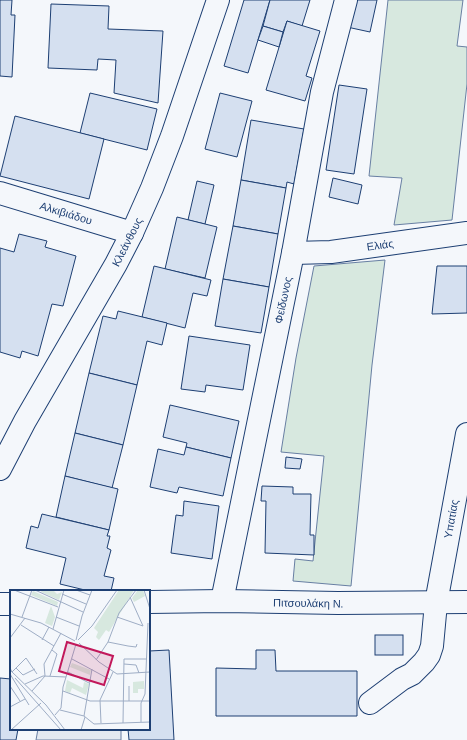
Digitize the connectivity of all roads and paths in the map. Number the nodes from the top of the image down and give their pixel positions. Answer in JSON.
{"nodes":[{"id":1,"x":218,"y":0,"type":"edge"},
{"id":2,"x":346,"y":0,"type":"edge"},
{"id":3,"x":0,"y":193,"type":"edge"},
{"id":4,"x":132,"y":233,"type":"junction"},
{"id":5,"x":467,"y":233,"type":"edge"},
{"id":6,"x":293,"y":253,"type":"junction"},
{"id":7,"x":467,"y":434,"type":"edge"},
{"id":8,"x":0,"y":469,"type":"edge"},
{"id":9,"x":222,"y":601,"type":"junction"},
{"id":10,"x":150,"y":602,"type":"edge"},
{"id":11,"x":467,"y":602,"type":"edge"},
{"id":12,"x":436,"y":603,"type":"junction"},
{"id":13,"x":370,"y":702,"type":"dead end"}],
"edges":[{"from":1,"to":4,"type":"street","name":"Κλεάνθους"},
{"from":2,"to":6,"type":"street","name":"Φείδωνος"},
{"from":3,"to":4,"type":"street","name":"Αλκιβιάδου"},
{"from":4,"to":8,"type":"street","name":"Κλεάνθους"},
{"from":5,"to":6,"type":"street","name":"Ελιάς"},
{"from":6,"to":9,"type":"street","name":"Φείδωνος"},
{"from":7,"to":12,"type":"street","name":"Υπατίας"},
{"from":9,"to":10,"type":"street","name":"Πιτσουλάκη Ν."},
{"from":9,"to":12,"type":"street","name":"Πιτσουλάκη Ν."},
{"from":11,"to":12,"type":"street","name":"Πιτσουλάκη Ν."},
{"from":12,"to":13,"type":"street","name":"Υπατίας"}]}
